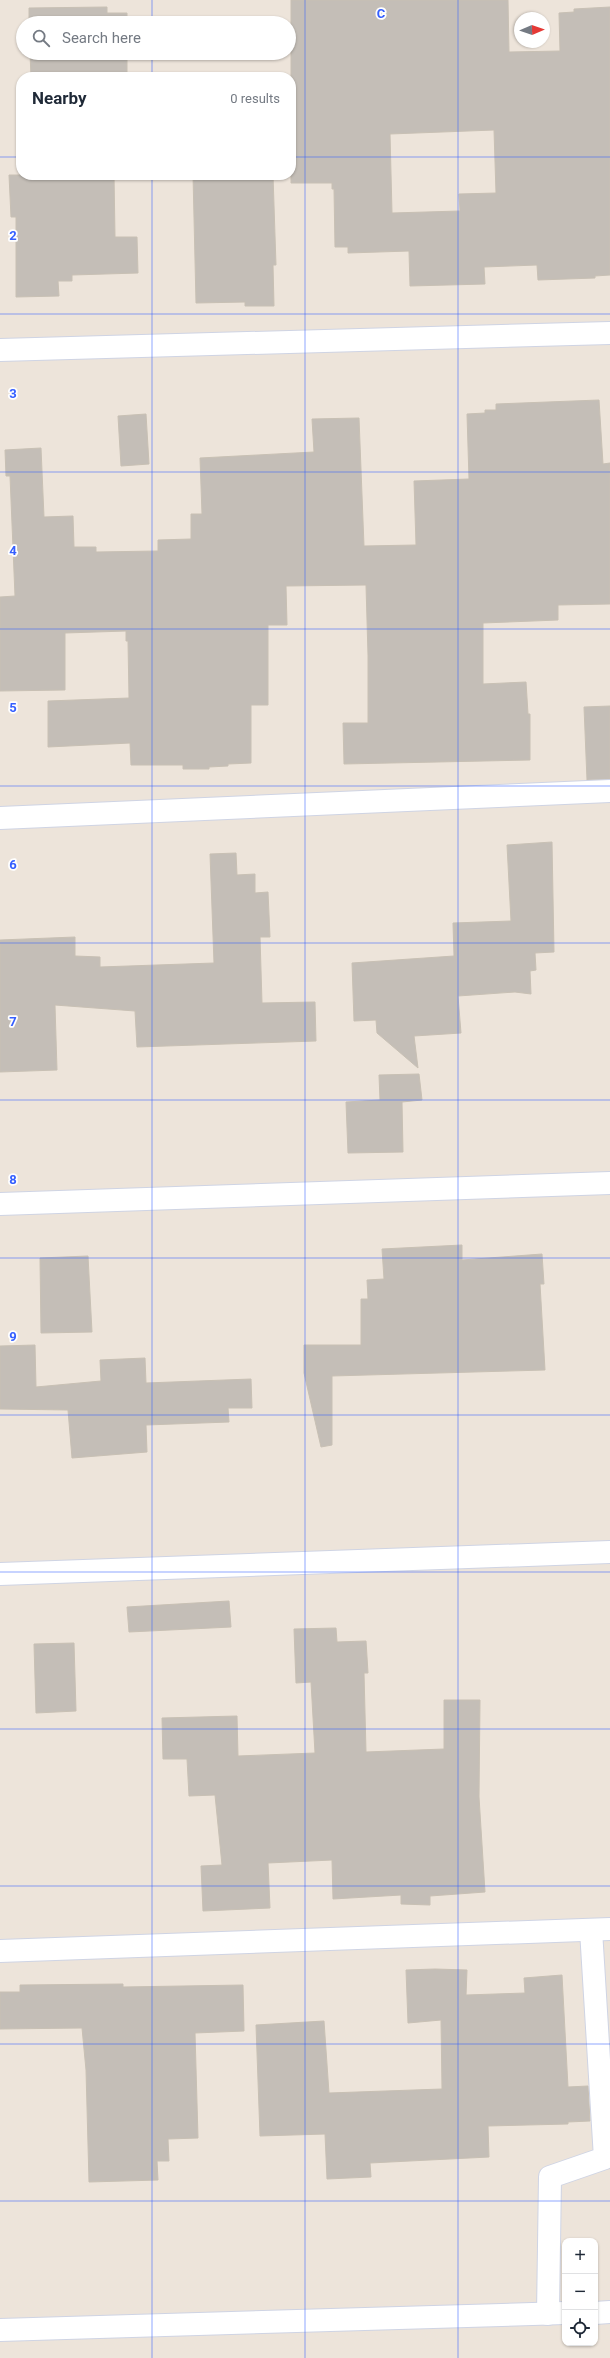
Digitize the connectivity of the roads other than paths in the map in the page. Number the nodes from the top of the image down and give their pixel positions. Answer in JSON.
{"nodes":[{"id":1,"x":610,"y":332,"type":"edge"},
{"id":2,"x":0,"y":350,"type":"edge"},
{"id":3,"x":610,"y":791,"type":"edge"},
{"id":4,"x":0,"y":818,"type":"edge"},
{"id":5,"x":610,"y":1183,"type":"edge"},
{"id":6,"x":0,"y":1204,"type":"edge"},
{"id":7,"x":610,"y":1552,"type":"edge"},
{"id":8,"x":0,"y":1574,"type":"edge"},
{"id":9,"x":600,"y":1929,"type":"edge"},
{"id":10,"x":0,"y":1951,"type":"edge"},
{"id":11,"x":610,"y":2312,"type":"edge"},
{"id":12,"x":598,"y":2313,"type":"edge"},
{"id":13,"x":557,"y":2314,"type":"edge"},
{"id":14,"x":0,"y":2330,"type":"edge"}],
"edges":[{"from":1,"to":2,"type":"street"},
{"from":3,"to":4,"type":"street"},
{"from":5,"to":6,"type":"street"},
{"from":7,"to":8,"type":"street"},
{"from":9,"to":10,"type":"street"},
{"from":9,"to":13,"type":"street"},
{"from":11,"to":12,"type":"street"},
{"from":13,"to":14,"type":"street"}]}
